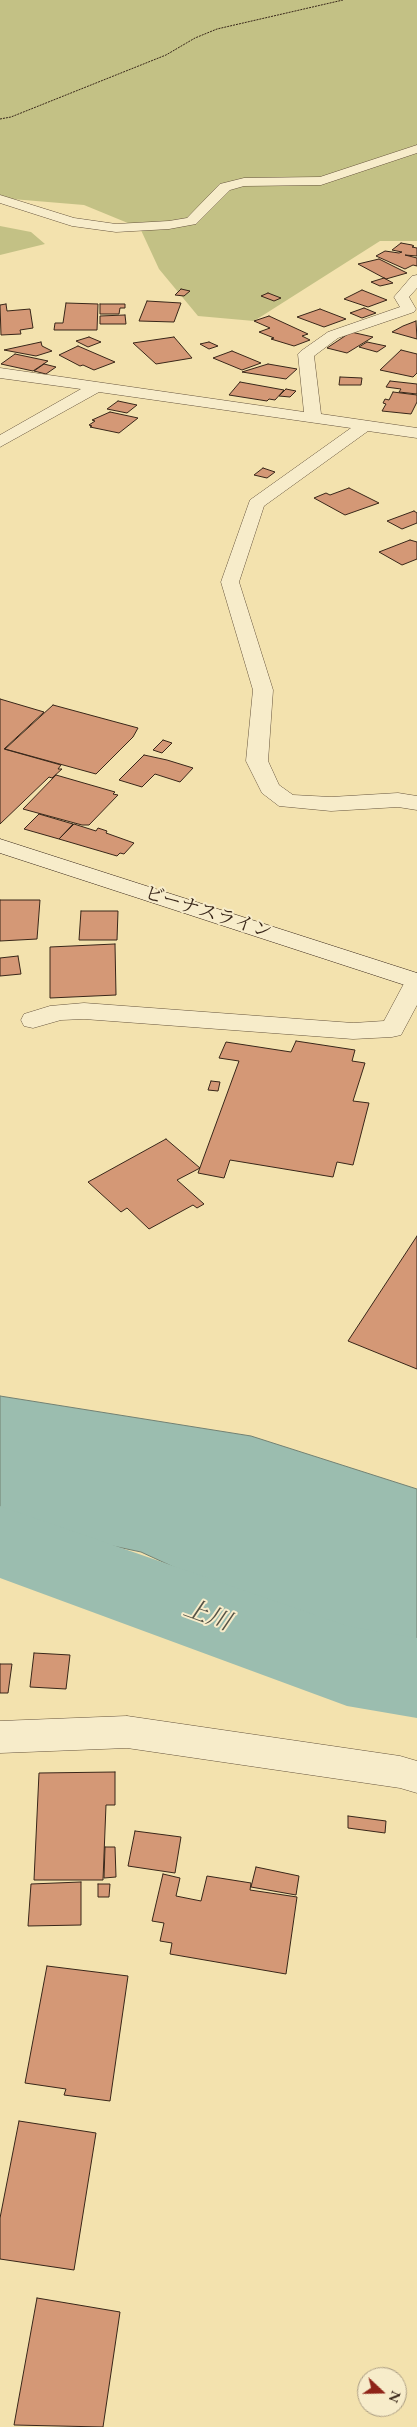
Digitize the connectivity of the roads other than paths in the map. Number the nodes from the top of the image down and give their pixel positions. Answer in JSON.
{"nodes":[{"id":1,"x":417,"y":149,"type":"edge"},
{"id":2,"x":0,"y":199,"type":"edge"},
{"id":3,"x":417,"y":278,"type":"edge"},
{"id":4,"x":0,"y":373,"type":"edge"},
{"id":5,"x":96,"y":388,"type":"junction"},
{"id":6,"x":313,"y":417,"type":"junction"},
{"id":7,"x":366,"y":425,"type":"junction"},
{"id":8,"x":417,"y":433,"type":"edge"},
{"id":9,"x":0,"y":442,"type":"edge"},
{"id":10,"x":417,"y":803,"type":"edge"},
{"id":11,"x":0,"y":846,"type":"edge"},
{"id":12,"x":417,"y":981,"type":"edge"},
{"id":13,"x":33,"y":1020,"type":"dead end"},
{"id":14,"x":0,"y":1737,"type":"edge"},
{"id":15,"x":417,"y":1777,"type":"edge"}],
"edges":[{"from":1,"to":2,"type":"street"},
{"from":3,"to":6,"type":"street"},
{"from":4,"to":5,"type":"street"},
{"from":5,"to":6,"type":"street"},
{"from":5,"to":9,"type":"street"},
{"from":6,"to":7,"type":"street"},
{"from":7,"to":8,"type":"street"},
{"from":7,"to":10,"type":"street"},
{"from":11,"to":12,"type":"street","name":"ビーナスライン"},
{"from":12,"to":13,"type":"street"},
{"from":14,"to":15,"type":"street"}]}
